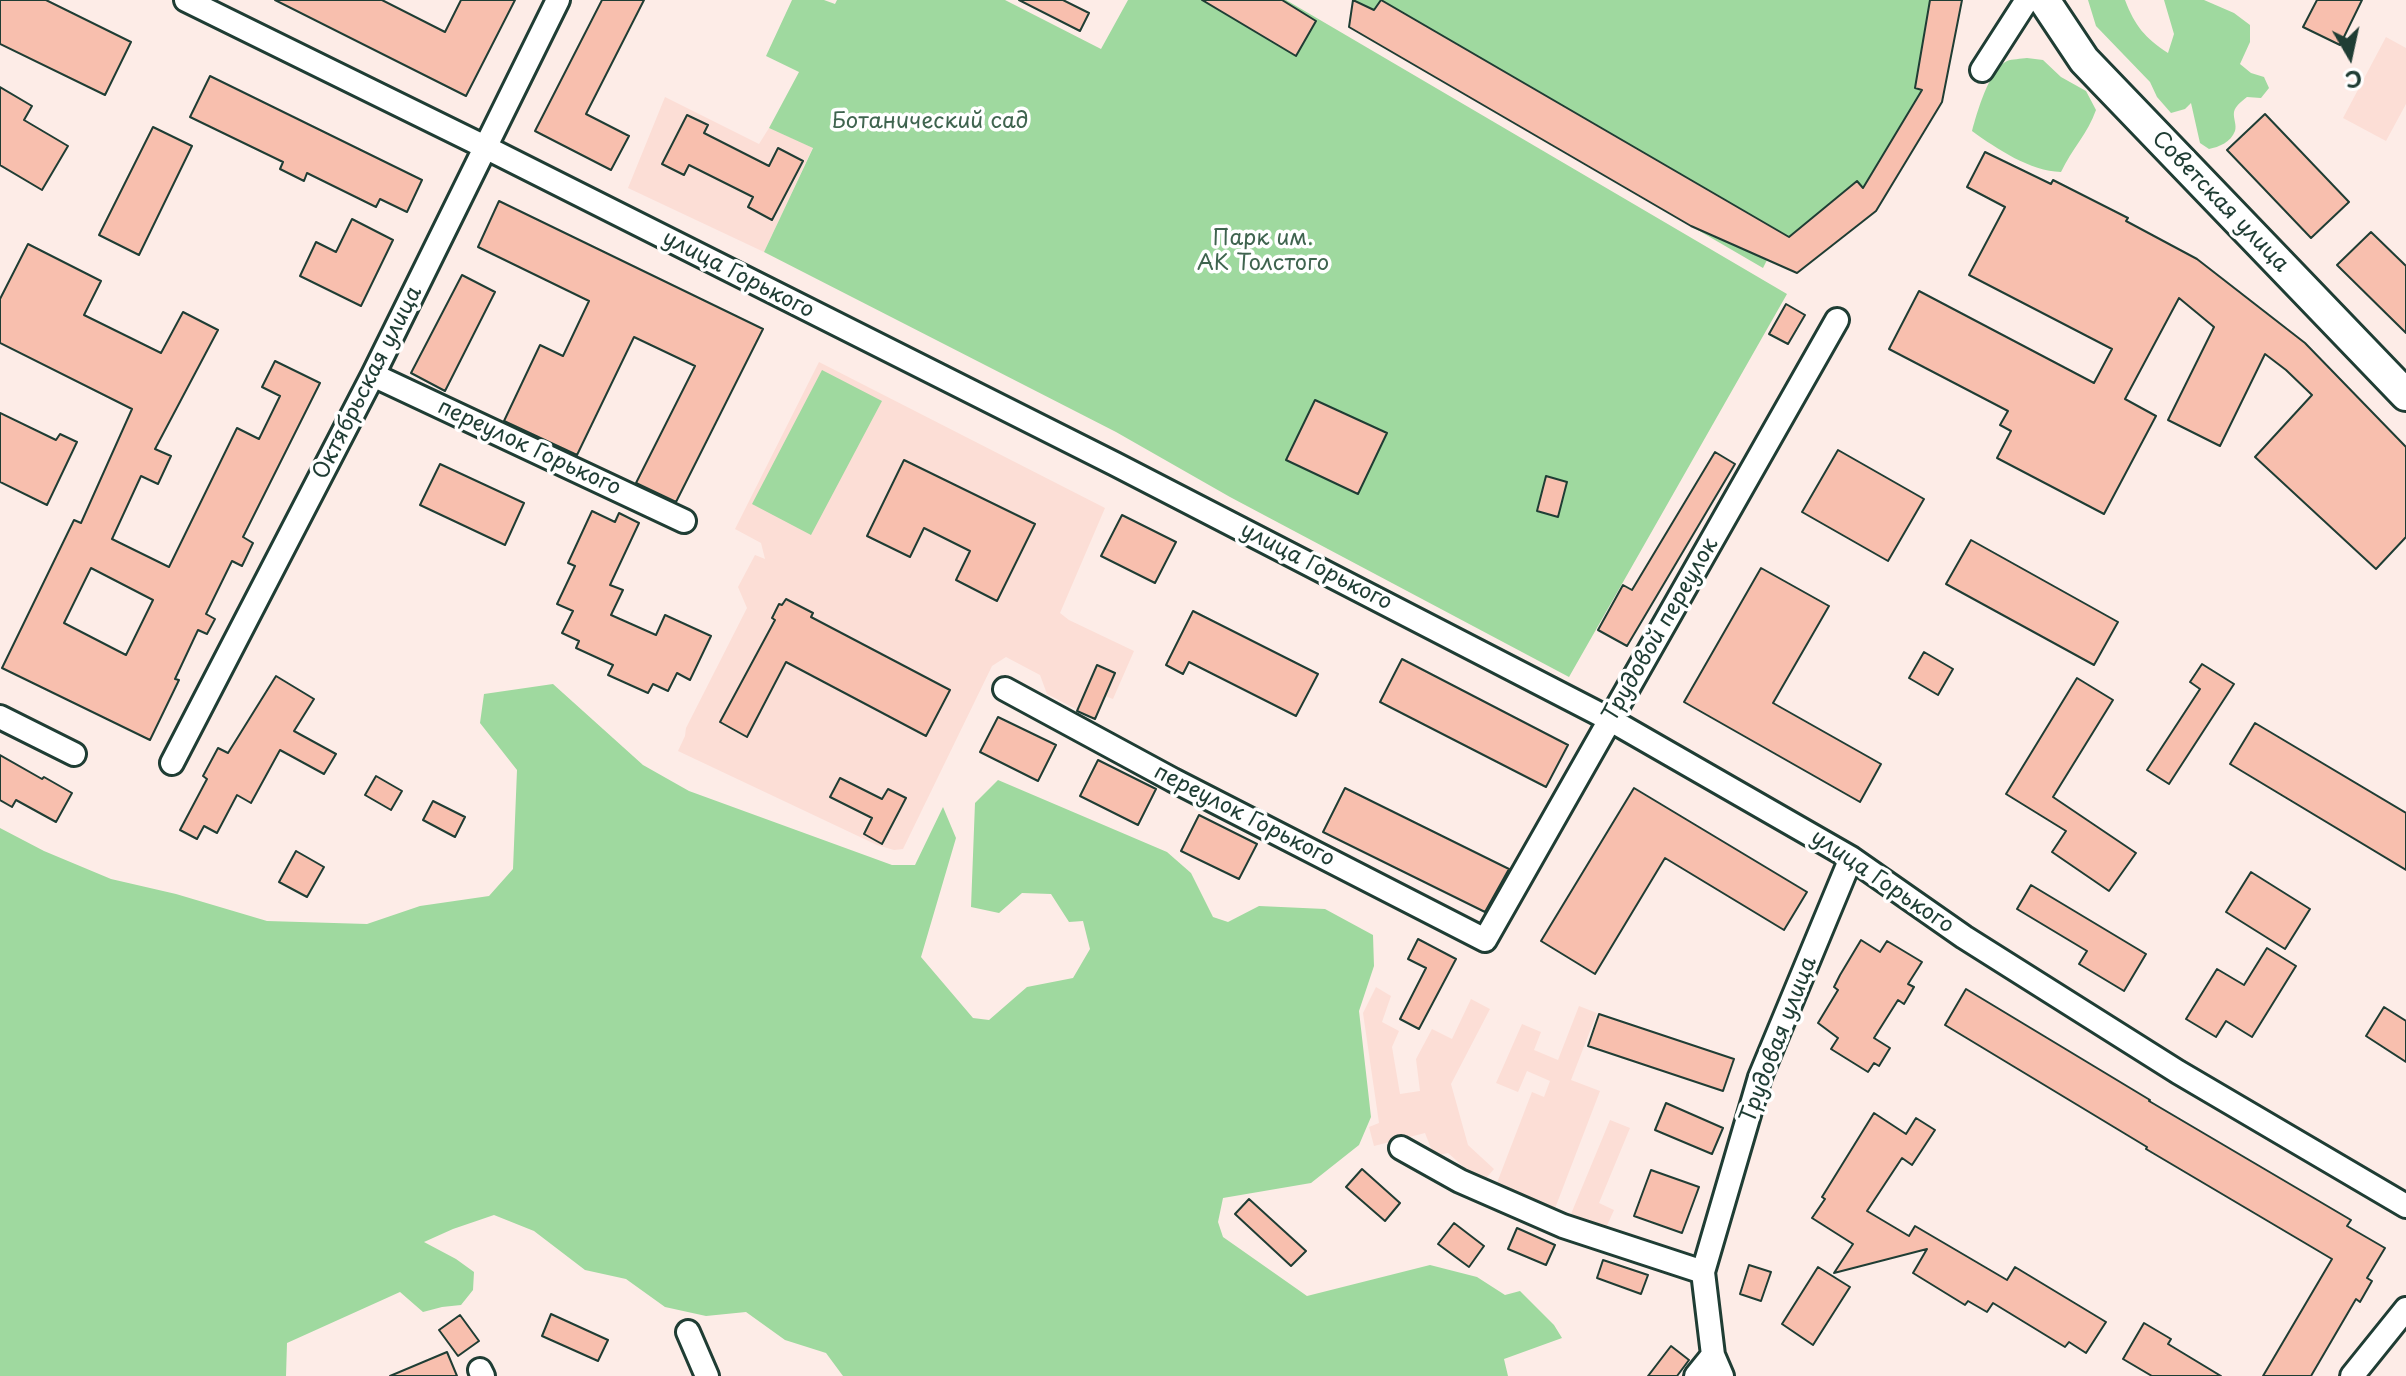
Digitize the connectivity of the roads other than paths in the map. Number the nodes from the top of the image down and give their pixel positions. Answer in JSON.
{"nodes":[{"id":1,"x":186,"y":0,"type":"edge"},
{"id":2,"x":558,"y":0,"type":"edge"},
{"id":3,"x":2027,"y":0,"type":"edge"},
{"id":4,"x":2044,"y":0,"type":"edge"},
{"id":5,"x":1982,"y":70,"type":"dead end"},
{"id":6,"x":485,"y":147,"type":"junction"},
{"id":7,"x":1837,"y":320,"type":"dead end"},
{"id":8,"x":373,"y":375,"type":"junction"},
{"id":9,"x":2406,"y":395,"type":"edge"},
{"id":10,"x":684,"y":521,"type":"dead end"},
{"id":11,"x":1005,"y":689,"type":"dead end"},
{"id":12,"x":0,"y":717,"type":"edge"},
{"id":13,"x":1609,"y":719,"type":"junction"},
{"id":14,"x":74,"y":754,"type":"dead end"},
{"id":15,"x":172,"y":763,"type":"dead end"},
{"id":16,"x":1851,"y":858,"type":"junction"},
{"id":17,"x":1485,"y":940,"type":"joint"},
{"id":18,"x":1401,"y":1148,"type":"dead end"},
{"id":19,"x":2406,"y":1206,"type":"edge"},
{"id":20,"x":1703,"y":1272,"type":"junction"},
{"id":21,"x":2406,"y":1309,"type":"edge"},
{"id":22,"x":688,"y":1332,"type":"dead end"},
{"id":23,"x":1713,"y":1355,"type":"junction"},
{"id":24,"x":697,"y":1373,"type":"edge"},
{"id":25,"x":1696,"y":1376,"type":"edge"},
{"id":26,"x":1722,"y":1376,"type":"edge"},
{"id":27,"x":2352,"y":1376,"type":"edge"}],
"edges":[{"from":1,"to":6,"type":"street","name":"улица Горького"},
{"from":2,"to":6,"type":"street","name":"Октябрьская улица"},
{"from":3,"to":5,"type":"street"},
{"from":4,"to":9,"type":"main road","name":"Советская улица"},
{"from":6,"to":8,"type":"street","name":"Октябрьская улица"},
{"from":6,"to":13,"type":"street","name":"улица Горького"},
{"from":7,"to":13,"type":"street","name":"Трудовой переулок"},
{"from":8,"to":10,"type":"street","name":"переулок Горького"},
{"from":8,"to":15,"type":"street","name":"Октябрьская улица"},
{"from":11,"to":17,"type":"street","name":"переулок Горького"},
{"from":12,"to":14,"type":"street"},
{"from":13,"to":16,"type":"street","name":"улица Горького"},
{"from":13,"to":17,"type":"street","name":"Трудовой переулок"},
{"from":16,"to":19,"type":"street","name":"улица Горького"},
{"from":16,"to":20,"type":"street","name":"Трудовая улица"},
{"from":18,"to":20,"type":"street"},
{"from":20,"to":23,"type":"street","name":"Трудовая улица"},
{"from":21,"to":27,"type":"street"},
{"from":22,"to":24,"type":"street"},
{"from":23,"to":25,"type":"street"},
{"from":23,"to":26,"type":"street","name":"Трудовая улица"}]}
